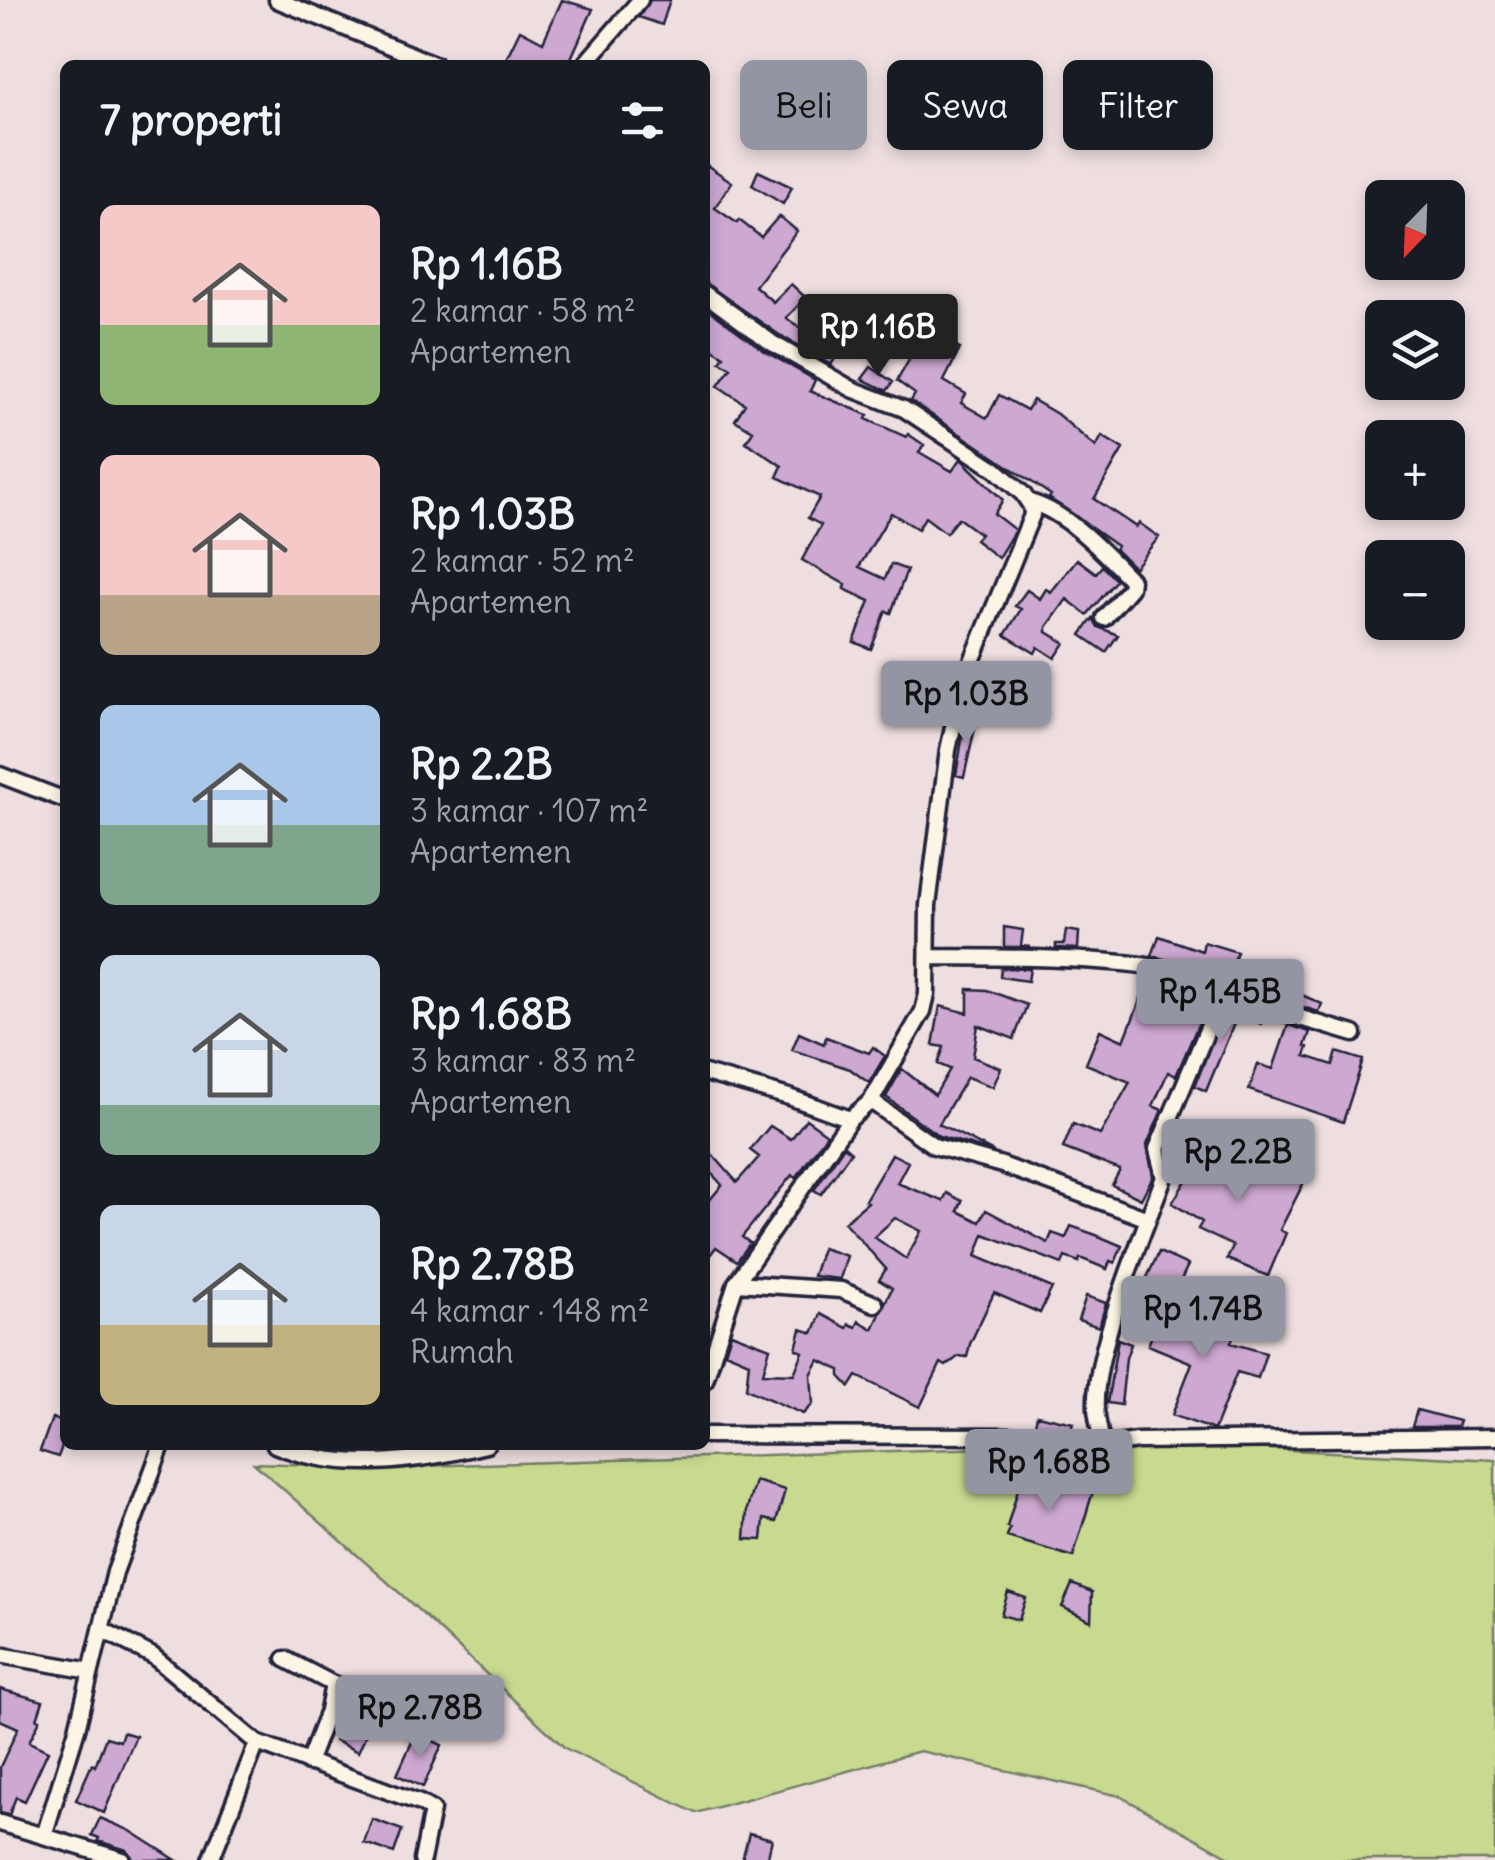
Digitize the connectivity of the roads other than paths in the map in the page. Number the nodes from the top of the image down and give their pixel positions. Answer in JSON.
{"nodes":[{"id":1,"x":277,"y":0,"type":"edge"},
{"id":2,"x":640,"y":0,"type":"edge"},
{"id":3,"x":424,"y":60,"type":"edge"},
{"id":4,"x":588,"y":60,"type":"edge"},
{"id":5,"x":710,"y":297,"type":"edge"},
{"id":6,"x":1029,"y":502,"type":"junction"},
{"id":7,"x":1104,"y":618,"type":"dead end"},
{"id":8,"x":0,"y":775,"type":"edge"},
{"id":9,"x":60,"y":798,"type":"edge"},
{"id":10,"x":928,"y":956,"type":"junction"},
{"id":11,"x":1217,"y":993,"type":"junction"},
{"id":12,"x":1354,"y":1034,"type":"dead end"},
{"id":13,"x":710,"y":1074,"type":"edge"},
{"id":14,"x":871,"y":1101,"type":"junction"},
{"id":15,"x":850,"y":1118,"type":"junction"},
{"id":16,"x":1148,"y":1220,"type":"junction"},
{"id":17,"x":736,"y":1282,"type":"junction"},
{"id":18,"x":875,"y":1304,"type":"dead end"},
{"id":19,"x":710,"y":1364,"type":"edge"},
{"id":20,"x":710,"y":1435,"type":"edge"},
{"id":21,"x":1495,"y":1437,"type":"edge"},
{"id":22,"x":1103,"y":1448,"type":"junction"},
{"id":23,"x":160,"y":1450,"type":"edge"},
{"id":24,"x":289,"y":1450,"type":"edge"},
{"id":25,"x":461,"y":1450,"type":"edge"},
{"id":26,"x":101,"y":1629,"type":"junction"},
{"id":27,"x":0,"y":1655,"type":"edge"},
{"id":28,"x":285,"y":1659,"type":"dead end"},
{"id":29,"x":91,"y":1671,"type":"junction"},
{"id":30,"x":334,"y":1684,"type":"junction"},
{"id":31,"x":425,"y":1711,"type":"dead end"},
{"id":32,"x":257,"y":1743,"type":"junction"},
{"id":33,"x":308,"y":1763,"type":"junction"},
{"id":34,"x":0,"y":1823,"type":"edge"},
{"id":35,"x":44,"y":1836,"type":"junction"},
{"id":36,"x":124,"y":1860,"type":"edge"},
{"id":37,"x":211,"y":1860,"type":"edge"},
{"id":38,"x":422,"y":1860,"type":"edge"}],
"edges":[{"from":1,"to":3,"type":"street"},
{"from":2,"to":4,"type":"street"},
{"from":5,"to":6,"type":"street"},
{"from":6,"to":7,"type":"street"},
{"from":6,"to":10,"type":"street"},
{"from":8,"to":9,"type":"street"},
{"from":10,"to":11,"type":"street"},
{"from":10,"to":14,"type":"street"},
{"from":11,"to":12,"type":"street"},
{"from":11,"to":16,"type":"street"},
{"from":13,"to":15,"type":"street"},
{"from":14,"to":15,"type":"street"},
{"from":14,"to":16,"type":"street"},
{"from":15,"to":17,"type":"street"},
{"from":16,"to":22,"type":"street"},
{"from":17,"to":18,"type":"street"},
{"from":17,"to":19,"type":"street"},
{"from":20,"to":22,"type":"street"},
{"from":21,"to":22,"type":"street"},
{"from":23,"to":26,"type":"street"},
{"from":24,"to":25,"type":"street"},
{"from":26,"to":29,"type":"street"},
{"from":26,"to":32,"type":"street"},
{"from":27,"to":29,"type":"street"},
{"from":28,"to":30,"type":"street"},
{"from":29,"to":35,"type":"street"},
{"from":30,"to":31,"type":"street"},
{"from":30,"to":33,"type":"street"},
{"from":32,"to":33,"type":"street"},
{"from":32,"to":37,"type":"street"},
{"from":33,"to":38,"type":"street"},
{"from":34,"to":35,"type":"street"},
{"from":35,"to":36,"type":"street"}]}
